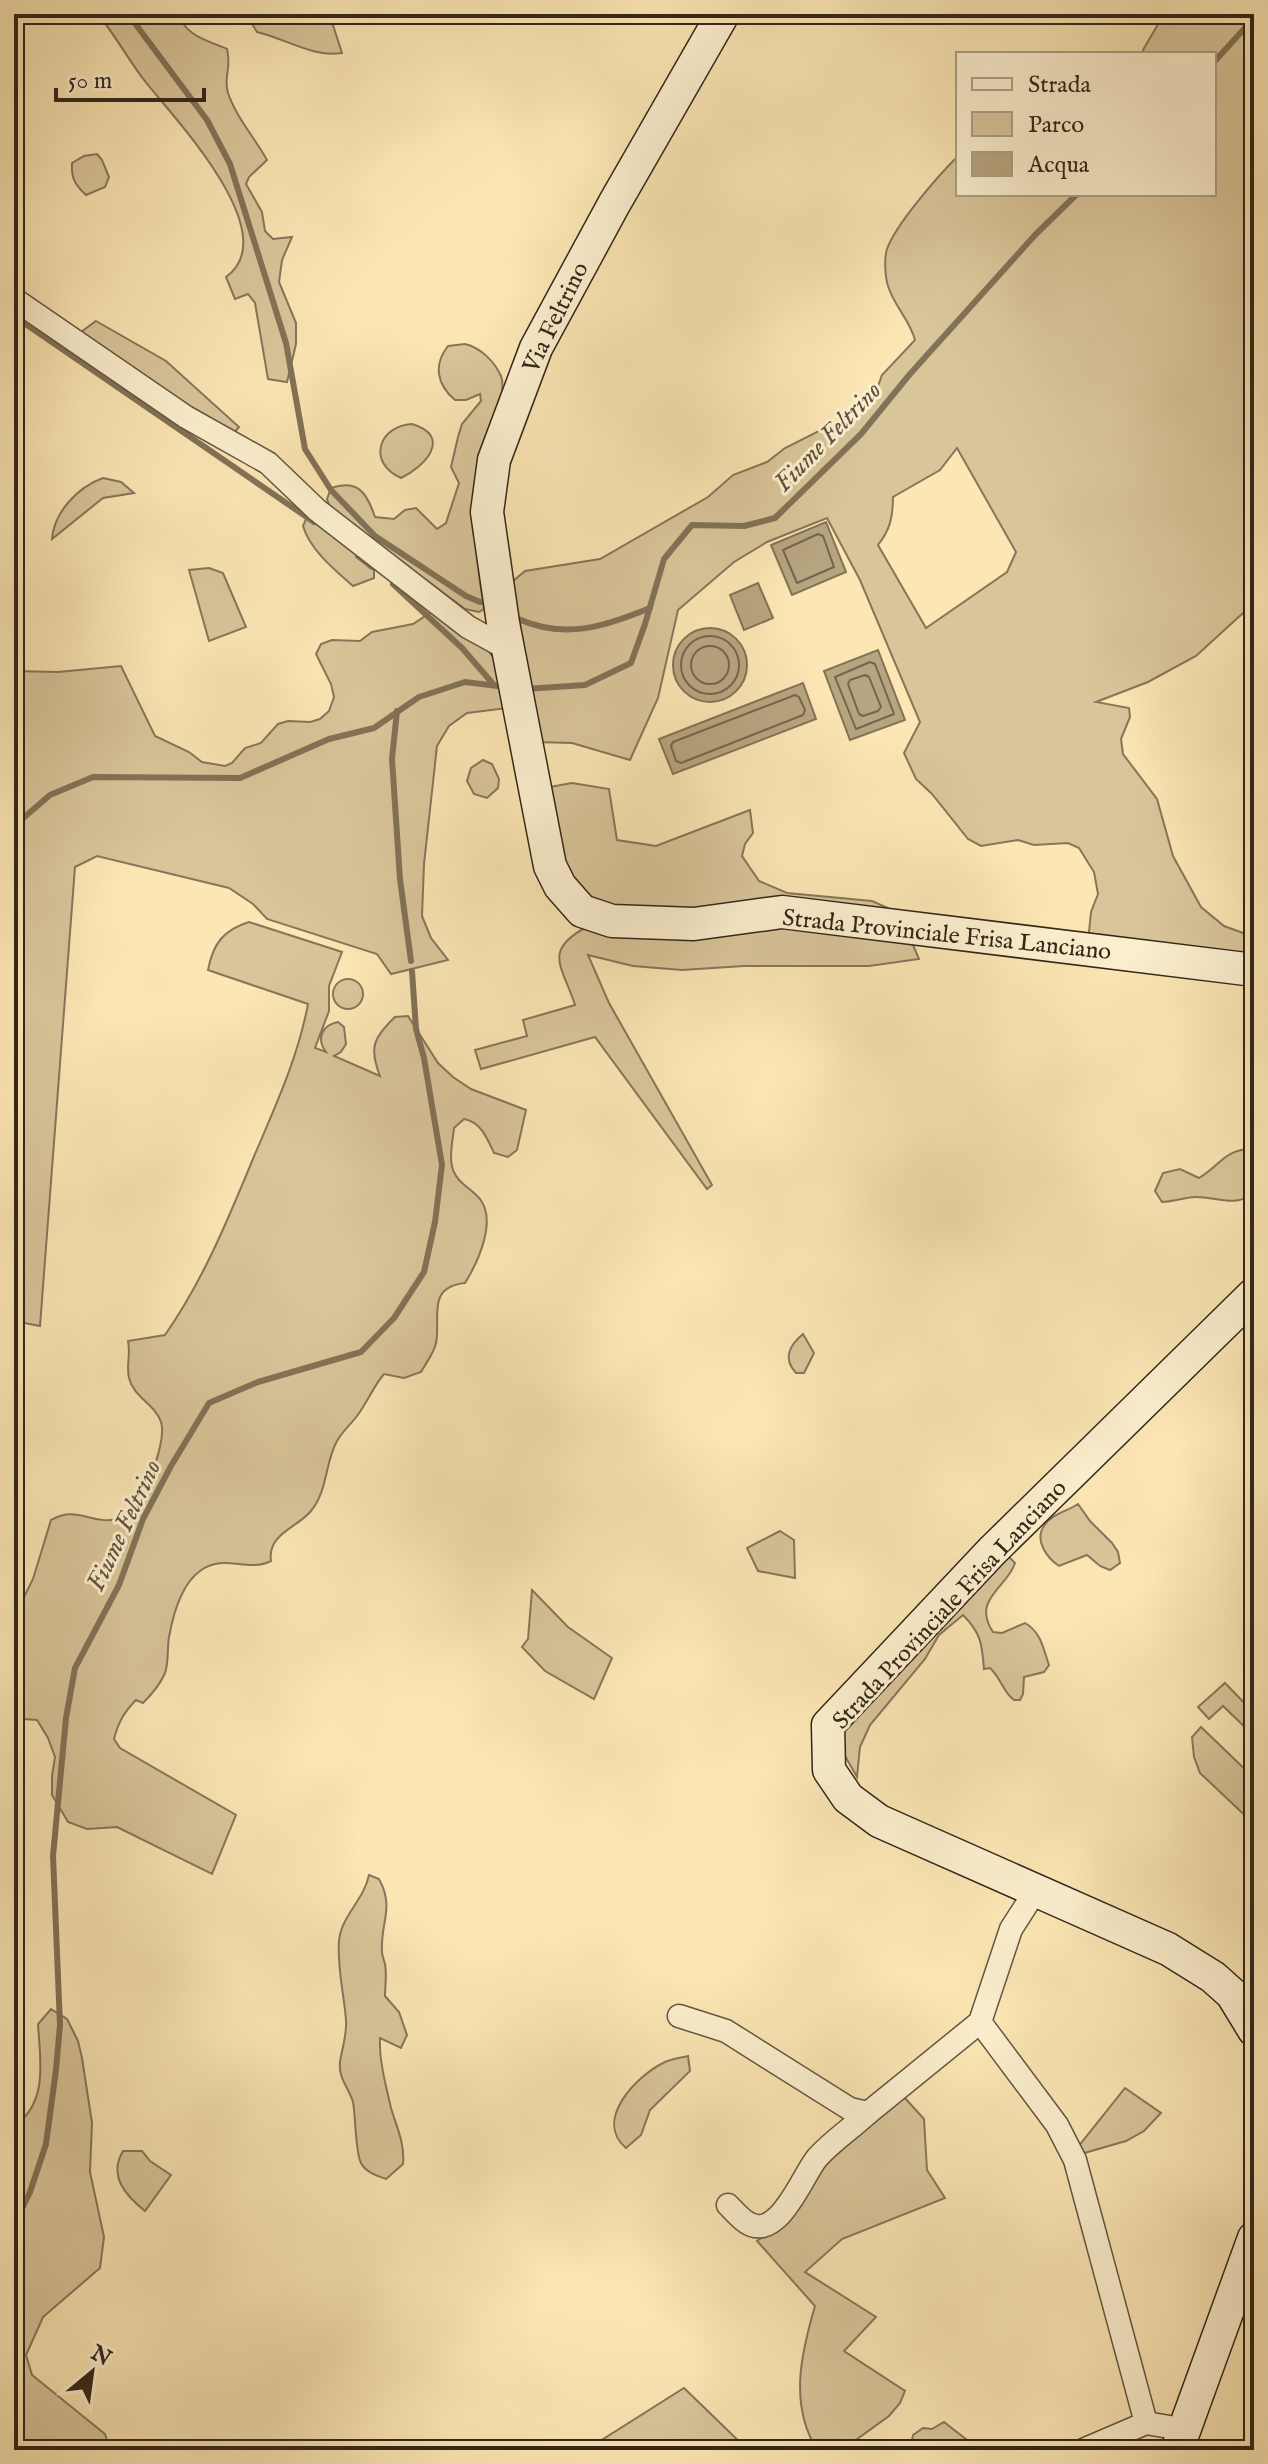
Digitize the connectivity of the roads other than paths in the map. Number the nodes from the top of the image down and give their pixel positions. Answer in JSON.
{"nodes":[{"id":1,"x":723,"y":14,"type":"edge"},
{"id":2,"x":14,"y":299,"type":"edge"},
{"id":3,"x":508,"y":649,"type":"junction"},
{"id":4,"x":1254,"y":970,"type":"edge"},
{"id":5,"x":1254,"y":1294,"type":"edge"},
{"id":6,"x":1036,"y":1890,"type":"junction"},
{"id":7,"x":679,"y":2016,"type":"dead end"},
{"id":8,"x":980,"y":2022,"type":"junction"},
{"id":9,"x":1254,"y":2030,"type":"edge"},
{"id":10,"x":868,"y":2113,"type":"junction"},
{"id":11,"x":728,"y":2205,"type":"dead end"},
{"id":12,"x":1254,"y":2238,"type":"edge"},
{"id":13,"x":1146,"y":2423,"type":"junction"},
{"id":14,"x":1182,"y":2440,"type":"edge"},
{"id":15,"x":1083,"y":2450,"type":"edge"}],
"edges":[{"from":1,"to":3,"type":"street","name":"Via Feltrino"},
{"from":2,"to":3,"type":"street"},
{"from":3,"to":4,"type":"street","name":"Strada Provinciale Frisa Lanciano"},
{"from":5,"to":6,"type":"street","name":"Strada Provinciale Frisa Lanciano"},
{"from":6,"to":8,"type":"street"},
{"from":6,"to":9,"type":"street","name":"Strada Provinciale Frisa Lanciano"},
{"from":7,"to":10,"type":"street"},
{"from":8,"to":10,"type":"street"},
{"from":8,"to":13,"type":"street"},
{"from":10,"to":11,"type":"street"},
{"from":12,"to":14,"type":"street"},
{"from":13,"to":14,"type":"street"},
{"from":13,"to":15,"type":"street"}]}
